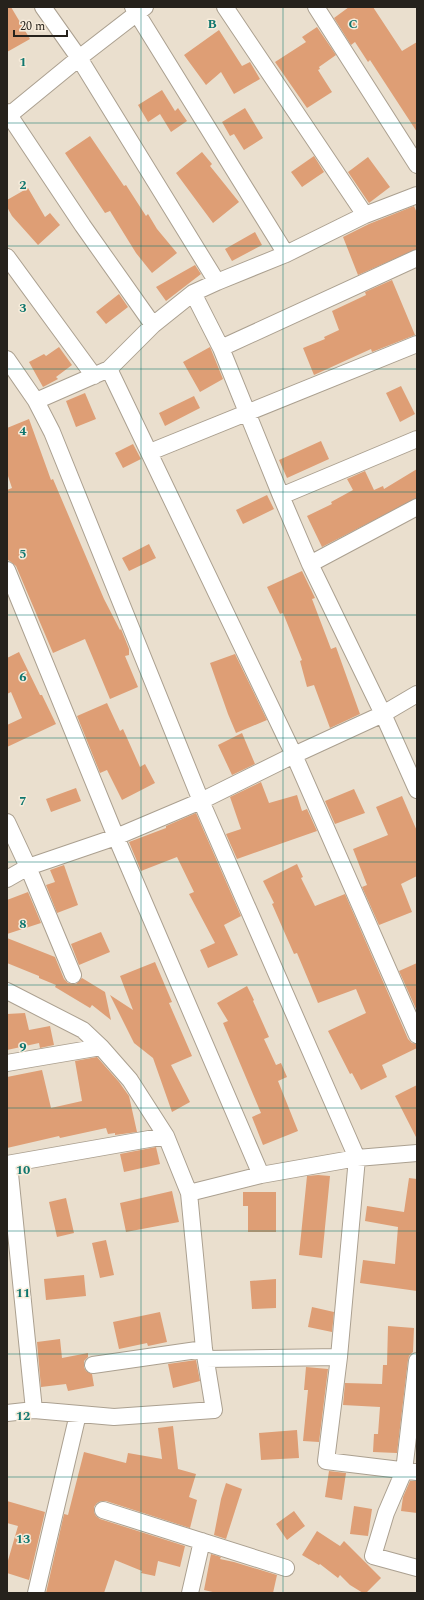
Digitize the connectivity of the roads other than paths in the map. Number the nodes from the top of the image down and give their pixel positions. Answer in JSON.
{"nodes":[{"id":1,"x":43,"y":7,"type":"edge"},
{"id":2,"x":225,"y":7,"type":"edge"},
{"id":3,"x":316,"y":7,"type":"edge"},
{"id":4,"x":139,"y":9,"type":"edge"},
{"id":5,"x":79,"y":58,"type":"junction"},
{"id":6,"x":8,"y":115,"type":"edge"},
{"id":7,"x":417,"y":165,"type":"edge"},
{"id":8,"x":417,"y":195,"type":"edge"},
{"id":9,"x":365,"y":215,"type":"junction"},
{"id":10,"x":286,"y":254,"type":"junction"},
{"id":11,"x":7,"y":256,"type":"edge"},
{"id":12,"x":417,"y":258,"type":"edge"},
{"id":13,"x":216,"y":282,"type":"junction"},
{"id":14,"x":193,"y":293,"type":"junction"},
{"id":15,"x":153,"y":325,"type":"junction"},
{"id":16,"x":417,"y":344,"type":"edge"},
{"id":17,"x":221,"y":348,"type":"junction"},
{"id":18,"x":7,"y":359,"type":"edge"},
{"id":19,"x":109,"y":369,"type":"junction"},
{"id":20,"x":94,"y":376,"type":"junction"},
{"id":21,"x":36,"y":401,"type":"junction"},
{"id":22,"x":247,"y":414,"type":"junction"},
{"id":23,"x":417,"y":439,"type":"edge"},
{"id":24,"x":150,"y":452,"type":"junction"},
{"id":25,"x":281,"y":496,"type":"junction"},
{"id":26,"x":417,"y":507,"type":"edge"},
{"id":27,"x":310,"y":564,"type":"junction"},
{"id":28,"x":7,"y":570,"type":"edge"},
{"id":29,"x":417,"y":694,"type":"edge"},
{"id":30,"x":383,"y":714,"type":"junction"},
{"id":31,"x":294,"y":755,"type":"junction"},
{"id":32,"x":417,"y":790,"type":"edge"},
{"id":33,"x":201,"y":801,"type":"junction"},
{"id":34,"x":7,"y":822,"type":"edge"},
{"id":35,"x":116,"y":837,"type":"junction"},
{"id":36,"x":28,"y":867,"type":"junction"},
{"id":37,"x":7,"y":879,"type":"edge"},
{"id":38,"x":73,"y":975,"type":"dead end"},
{"id":39,"x":7,"y":991,"type":"edge"},
{"id":40,"x":417,"y":1035,"type":"edge"},
{"id":41,"x":101,"y":1047,"type":"junction"},
{"id":42,"x":7,"y":1063,"type":"edge"},
{"id":43,"x":166,"y":1136,"type":"junction"},
{"id":44,"x":417,"y":1153,"type":"edge"},
{"id":45,"x":357,"y":1158,"type":"junction"},
{"id":46,"x":8,"y":1164,"type":"edge"},
{"id":47,"x":261,"y":1175,"type":"junction"},
{"id":48,"x":189,"y":1193,"type":"junction"},
{"id":49,"x":205,"y":1354,"type":"junction"},
{"id":50,"x":339,"y":1357,"type":"junction"},
{"id":51,"x":417,"y":1361,"type":"edge"},
{"id":52,"x":93,"y":1365,"type":"dead end"},
{"id":53,"x":34,"y":1410,"type":"junction"},
{"id":54,"x":7,"y":1413,"type":"edge"},
{"id":55,"x":78,"y":1414,"type":"junction"},
{"id":56,"x":410,"y":1472,"type":"edge"},
{"id":57,"x":103,"y":1510,"type":"dead end"},
{"id":58,"x":202,"y":1541,"type":"junction"},
{"id":59,"x":286,"y":1568,"type":"dead end"},
{"id":60,"x":417,"y":1568,"type":"edge"},
{"id":61,"x":36,"y":1593,"type":"edge"},
{"id":62,"x":190,"y":1593,"type":"edge"}],
"edges":[{"from":1,"to":5,"type":"street"},
{"from":2,"to":9,"type":"street"},
{"from":3,"to":7,"type":"street"},
{"from":4,"to":5,"type":"street"},
{"from":4,"to":10,"type":"street"},
{"from":5,"to":6,"type":"street"},
{"from":5,"to":13,"type":"street"},
{"from":6,"to":15,"type":"street"},
{"from":8,"to":9,"type":"street"},
{"from":9,"to":10,"type":"street"},
{"from":10,"to":13,"type":"street"},
{"from":11,"to":20,"type":"street"},
{"from":12,"to":17,"type":"street"},
{"from":13,"to":14,"type":"street"},
{"from":14,"to":15,"type":"street"},
{"from":14,"to":17,"type":"street"},
{"from":15,"to":19,"type":"street"},
{"from":16,"to":22,"type":"street"},
{"from":17,"to":22,"type":"street"},
{"from":18,"to":21,"type":"street"},
{"from":19,"to":20,"type":"street"},
{"from":19,"to":24,"type":"street"},
{"from":20,"to":21,"type":"street"},
{"from":21,"to":33,"type":"street"},
{"from":22,"to":24,"type":"street"},
{"from":22,"to":25,"type":"street"},
{"from":23,"to":25,"type":"street"},
{"from":24,"to":31,"type":"street"},
{"from":25,"to":27,"type":"street"},
{"from":26,"to":27,"type":"street"},
{"from":27,"to":30,"type":"street"},
{"from":28,"to":35,"type":"street"},
{"from":29,"to":30,"type":"street"},
{"from":30,"to":31,"type":"street"},
{"from":30,"to":32,"type":"street"},
{"from":31,"to":33,"type":"street"},
{"from":31,"to":40,"type":"street"},
{"from":33,"to":35,"type":"street"},
{"from":33,"to":45,"type":"street"},
{"from":34,"to":36,"type":"street"},
{"from":35,"to":36,"type":"street"},
{"from":35,"to":47,"type":"street"},
{"from":36,"to":37,"type":"street"},
{"from":36,"to":38,"type":"street"},
{"from":39,"to":41,"type":"street"},
{"from":41,"to":42,"type":"street"},
{"from":41,"to":43,"type":"street"},
{"from":43,"to":46,"type":"street"},
{"from":43,"to":48,"type":"street"},
{"from":44,"to":45,"type":"street"},
{"from":45,"to":47,"type":"street"},
{"from":45,"to":50,"type":"street"},
{"from":46,"to":53,"type":"street"},
{"from":47,"to":48,"type":"street"},
{"from":48,"to":49,"type":"street"},
{"from":49,"to":50,"type":"street"},
{"from":49,"to":52,"type":"street"},
{"from":49,"to":55,"type":"street"},
{"from":50,"to":56,"type":"street"},
{"from":51,"to":56,"type":"street"},
{"from":53,"to":54,"type":"street"},
{"from":53,"to":55,"type":"street"},
{"from":55,"to":61,"type":"street"},
{"from":56,"to":60,"type":"street"},
{"from":57,"to":58,"type":"street"},
{"from":58,"to":59,"type":"street"},
{"from":58,"to":62,"type":"street"}]}
